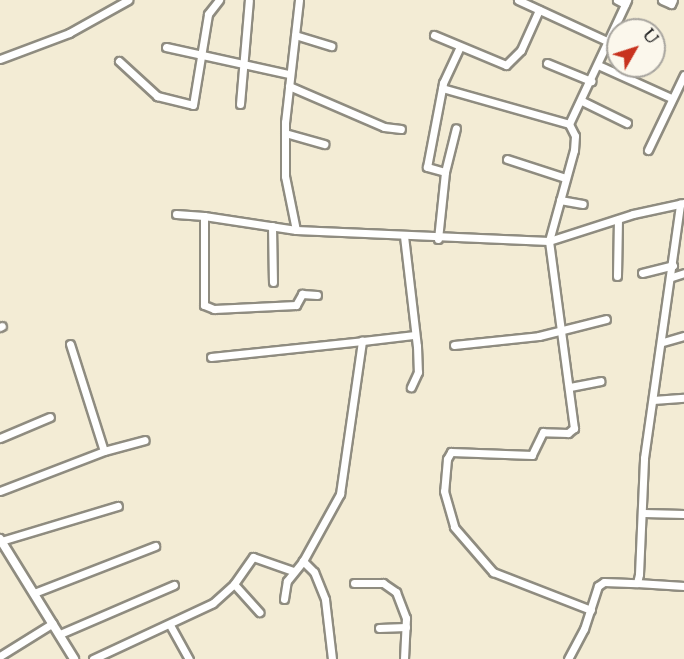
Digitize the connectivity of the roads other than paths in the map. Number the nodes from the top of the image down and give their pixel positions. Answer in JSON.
{"nodes":[{"id":1,"x":128,"y":0,"type":"edge"},
{"id":2,"x":219,"y":0,"type":"edge"},
{"id":3,"x":249,"y":0,"type":"edge"},
{"id":4,"x":299,"y":0,"type":"edge"},
{"id":5,"x":518,"y":0,"type":"edge"},
{"id":6,"x":616,"y":0,"type":"edge"},
{"id":7,"x":662,"y":0,"type":"edge"},
{"id":8,"x":673,"y":0,"type":"edge"},
{"id":9,"x":626,"y":2,"type":"edge"},
{"id":10,"x":538,"y":10,"type":"junction"},
{"id":11,"x":620,"y":18,"type":"edge"},
{"id":12,"x":295,"y":35,"type":"junction"},
{"id":13,"x":434,"y":35,"type":"dead end"},
{"id":14,"x":606,"y":41,"type":"edge"},
{"id":15,"x":331,"y":46,"type":"dead end"},
{"id":16,"x":166,"y":47,"type":"dead end"},
{"id":17,"x":460,"y":47,"type":"junction"},
{"id":18,"x":606,"y":48,"type":"edge"},
{"id":19,"x":200,"y":53,"type":"junction"},
{"id":20,"x":0,"y":59,"type":"edge"},
{"id":21,"x":119,"y":61,"type":"dead end"},
{"id":22,"x":242,"y":62,"type":"junction"},
{"id":23,"x":547,"y":63,"type":"dead end"},
{"id":24,"x":598,"y":65,"type":"junction"},
{"id":25,"x":289,"y":74,"type":"junction"},
{"id":26,"x":684,"y":75,"type":"edge"},
{"id":27,"x":591,"y":81,"type":"junction"},
{"id":28,"x":289,"y":86,"type":"junction"},
{"id":29,"x":442,"y":88,"type":"junction"},
{"id":30,"x":671,"y":98,"type":"junction"},
{"id":31,"x":582,"y":101,"type":"junction"},
{"id":32,"x":240,"y":104,"type":"dead end"},
{"id":33,"x":627,"y":123,"type":"dead end"},
{"id":34,"x":569,"y":124,"type":"junction"},
{"id":35,"x":456,"y":128,"type":"dead end"},
{"id":36,"x":401,"y":129,"type":"dead end"},
{"id":37,"x":285,"y":133,"type":"junction"},
{"id":38,"x":324,"y":144,"type":"dead end"},
{"id":39,"x":648,"y":150,"type":"dead end"},
{"id":40,"x":507,"y":159,"type":"dead end"},
{"id":41,"x":445,"y":172,"type":"junction"},
{"id":42,"x":565,"y":178,"type":"junction"},
{"id":43,"x":560,"y":200,"type":"junction"},
{"id":44,"x":583,"y":204,"type":"dead end"},
{"id":45,"x":682,"y":204,"type":"edge"},
{"id":46,"x":176,"y":214,"type":"dead end"},
{"id":47,"x":204,"y":216,"type":"junction"},
{"id":48,"x":618,"y":220,"type":"junction"},
{"id":49,"x":272,"y":226,"type":"junction"},
{"id":50,"x":296,"y":230,"type":"junction"},
{"id":51,"x":404,"y":236,"type":"junction"},
{"id":52,"x":438,"y":239,"type":"junction"},
{"id":53,"x":549,"y":241,"type":"junction"},
{"id":54,"x":674,"y":265,"type":"junction"},
{"id":55,"x":642,"y":273,"type":"dead end"},
{"id":56,"x":684,"y":273,"type":"edge"},
{"id":57,"x":617,"y":276,"type":"dead end"},
{"id":58,"x":672,"y":277,"type":"junction"},
{"id":59,"x":273,"y":282,"type":"dead end"},
{"id":60,"x":317,"y":295,"type":"dead end"},
{"id":61,"x":606,"y":319,"type":"dead end"},
{"id":62,"x":559,"y":329,"type":"junction"},
{"id":63,"x":414,"y":335,"type":"junction"},
{"id":64,"x":684,"y":336,"type":"edge"},
{"id":65,"x":362,"y":341,"type":"junction"},
{"id":66,"x":663,"y":342,"type":"junction"},
{"id":67,"x":70,"y":344,"type":"dead end"},
{"id":68,"x":454,"y":345,"type":"dead end"},
{"id":69,"x":211,"y":357,"type":"dead end"},
{"id":70,"x":600,"y":381,"type":"dead end"},
{"id":71,"x":411,"y":387,"type":"dead end"},
{"id":72,"x":570,"y":387,"type":"junction"},
{"id":73,"x":684,"y":398,"type":"edge"},
{"id":74,"x":653,"y":399,"type":"junction"},
{"id":75,"x":50,"y":417,"type":"dead end"},
{"id":76,"x":0,"y":438,"type":"edge"},
{"id":77,"x":145,"y":440,"type":"dead end"},
{"id":78,"x":104,"y":451,"type":"junction"},
{"id":79,"x":0,"y":491,"type":"edge"},
{"id":80,"x":118,"y":506,"type":"dead end"},
{"id":81,"x":644,"y":513,"type":"junction"},
{"id":82,"x":684,"y":514,"type":"edge"},
{"id":83,"x":1,"y":540,"type":"edge"},
{"id":84,"x":155,"y":546,"type":"dead end"},
{"id":85,"x":303,"y":561,"type":"junction"},
{"id":86,"x":293,"y":571,"type":"junction"},
{"id":87,"x":354,"y":583,"type":"dead end"},
{"id":88,"x":637,"y":583,"type":"junction"},
{"id":89,"x":234,"y":584,"type":"junction"},
{"id":90,"x":174,"y":585,"type":"dead end"},
{"id":91,"x":684,"y":586,"type":"edge"},
{"id":92,"x":34,"y":593,"type":"junction"},
{"id":93,"x":284,"y":599,"type":"dead end"},
{"id":94,"x":591,"y":610,"type":"junction"},
{"id":95,"x":259,"y":612,"type":"dead end"},
{"id":96,"x":53,"y":623,"type":"junction"},
{"id":97,"x":170,"y":625,"type":"junction"},
{"id":98,"x":406,"y":627,"type":"junction"},
{"id":99,"x":379,"y":628,"type":"dead end"},
{"id":100,"x":60,"y":634,"type":"junction"},
{"id":101,"x":0,"y":656,"type":"edge"},
{"id":102,"x":74,"y":659,"type":"edge"},
{"id":103,"x":93,"y":659,"type":"edge"},
{"id":104,"x":189,"y":659,"type":"edge"},
{"id":105,"x":332,"y":659,"type":"edge"},
{"id":106,"x":404,"y":659,"type":"edge"},
{"id":107,"x":568,"y":659,"type":"edge"}],
"edges":[{"from":1,"to":20,"type":"street"},
{"from":2,"to":19,"type":"street"},
{"from":3,"to":22,"type":"street"},
{"from":4,"to":12,"type":"street"},
{"from":5,"to":10,"type":"street"},
{"from":6,"to":9,"type":"street"},
{"from":7,"to":8,"type":"street"},
{"from":9,"to":11,"type":"street"},
{"from":10,"to":14,"type":"street"},
{"from":10,"to":17,"type":"street"},
{"from":12,"to":15,"type":"street"},
{"from":12,"to":25,"type":"street"},
{"from":13,"to":17,"type":"street"},
{"from":16,"to":19,"type":"street"},
{"from":17,"to":29,"type":"street"},
{"from":18,"to":24,"type":"street"},
{"from":19,"to":21,"type":"street"},
{"from":19,"to":22,"type":"street"},
{"from":22,"to":25,"type":"street"},
{"from":22,"to":32,"type":"street"},
{"from":23,"to":27,"type":"street"},
{"from":24,"to":27,"type":"street"},
{"from":24,"to":30,"type":"street"},
{"from":25,"to":28,"type":"street"},
{"from":26,"to":30,"type":"street"},
{"from":27,"to":31,"type":"street"},
{"from":28,"to":36,"type":"street"},
{"from":28,"to":37,"type":"street"},
{"from":29,"to":34,"type":"street"},
{"from":29,"to":41,"type":"street"},
{"from":30,"to":39,"type":"street"},
{"from":31,"to":33,"type":"street"},
{"from":31,"to":34,"type":"street"},
{"from":34,"to":42,"type":"street"},
{"from":35,"to":41,"type":"street"},
{"from":37,"to":38,"type":"street"},
{"from":37,"to":50,"type":"street"},
{"from":40,"to":42,"type":"street"},
{"from":41,"to":52,"type":"street"},
{"from":42,"to":43,"type":"street"},
{"from":43,"to":44,"type":"street"},
{"from":43,"to":53,"type":"street"},
{"from":45,"to":48,"type":"street"},
{"from":45,"to":54,"type":"street"},
{"from":46,"to":47,"type":"street"},
{"from":47,"to":49,"type":"street"},
{"from":47,"to":60,"type":"street"},
{"from":48,"to":53,"type":"street"},
{"from":48,"to":57,"type":"street"},
{"from":49,"to":50,"type":"street"},
{"from":49,"to":59,"type":"street"},
{"from":50,"to":51,"type":"street"},
{"from":51,"to":52,"type":"street"},
{"from":51,"to":63,"type":"street"},
{"from":52,"to":53,"type":"street"},
{"from":53,"to":62,"type":"street"},
{"from":54,"to":55,"type":"street"},
{"from":54,"to":58,"type":"street"},
{"from":56,"to":58,"type":"street"},
{"from":58,"to":66,"type":"street"},
{"from":61,"to":62,"type":"street"},
{"from":62,"to":68,"type":"street"},
{"from":62,"to":72,"type":"street"},
{"from":63,"to":65,"type":"street"},
{"from":63,"to":71,"type":"street"},
{"from":64,"to":66,"type":"street"},
{"from":65,"to":69,"type":"street"},
{"from":65,"to":85,"type":"street"},
{"from":66,"to":74,"type":"street"},
{"from":67,"to":78,"type":"street"},
{"from":70,"to":72,"type":"street"},
{"from":72,"to":94,"type":"street"},
{"from":73,"to":74,"type":"street"},
{"from":74,"to":81,"type":"street"},
{"from":75,"to":76,"type":"street"},
{"from":77,"to":78,"type":"street"},
{"from":78,"to":79,"type":"street"},
{"from":80,"to":83,"type":"street"},
{"from":81,"to":82,"type":"street"},
{"from":81,"to":88,"type":"street"},
{"from":83,"to":92,"type":"street"},
{"from":84,"to":92,"type":"street"},
{"from":85,"to":86,"type":"street"},
{"from":85,"to":105,"type":"street"},
{"from":86,"to":89,"type":"street"},
{"from":86,"to":93,"type":"street"},
{"from":87,"to":98,"type":"street"},
{"from":88,"to":91,"type":"street"},
{"from":88,"to":94,"type":"street"},
{"from":89,"to":95,"type":"street"},
{"from":89,"to":97,"type":"street"},
{"from":90,"to":100,"type":"street"},
{"from":92,"to":96,"type":"street"},
{"from":94,"to":107,"type":"street"},
{"from":96,"to":100,"type":"street"},
{"from":96,"to":101,"type":"street"},
{"from":97,"to":103,"type":"street"},
{"from":97,"to":104,"type":"street"},
{"from":98,"to":99,"type":"street"},
{"from":98,"to":106,"type":"street"},
{"from":100,"to":102,"type":"street"}]}
